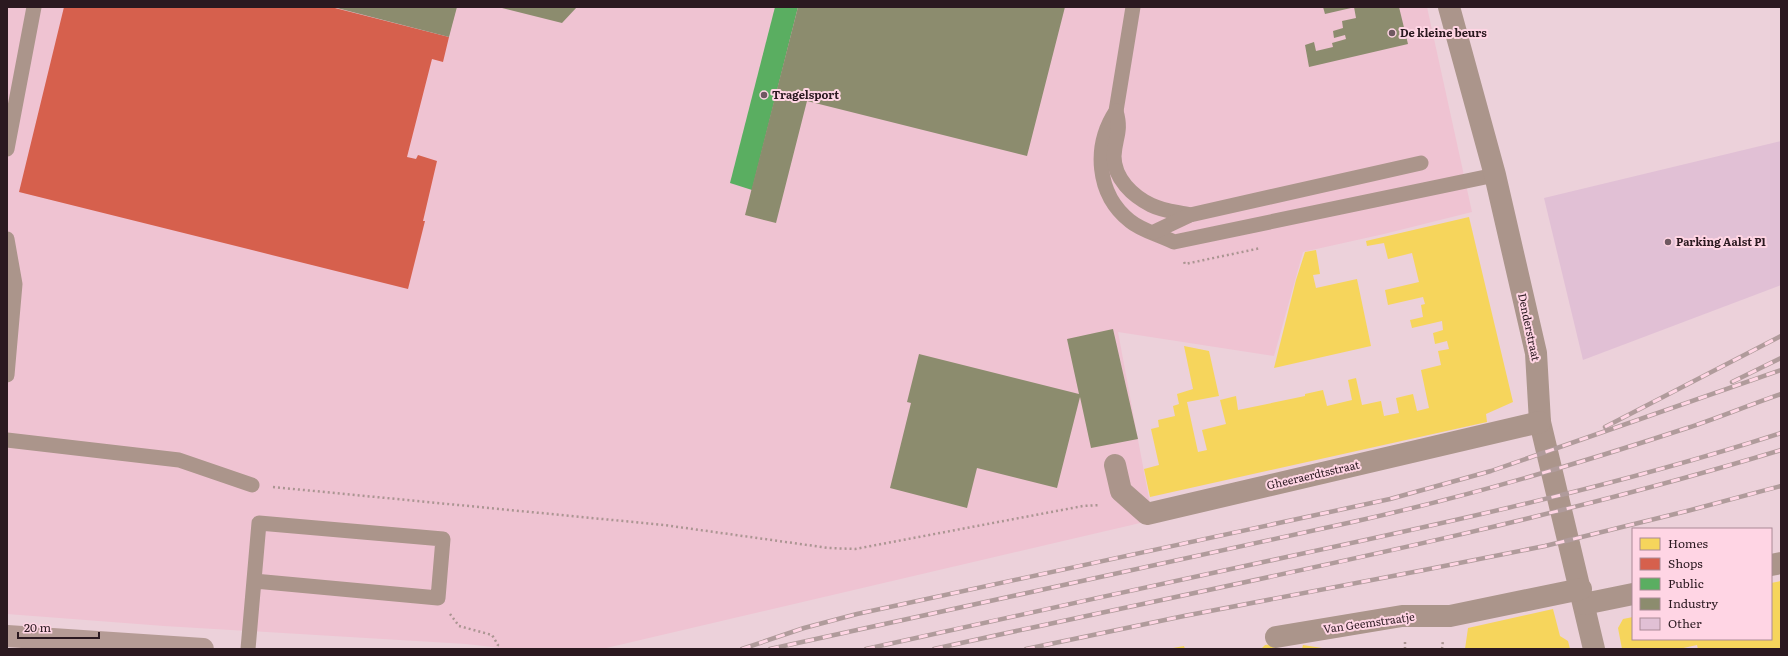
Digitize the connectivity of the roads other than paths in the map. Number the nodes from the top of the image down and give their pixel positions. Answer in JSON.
{"nodes":[{"id":1,"x":34,"y":7,"type":"edge"},
{"id":2,"x":1134,"y":7,"type":"edge"},
{"id":3,"x":1449,"y":7,"type":"edge"},
{"id":4,"x":1116,"y":111,"type":"junction"},
{"id":5,"x":7,"y":149,"type":"edge"},
{"id":6,"x":1421,"y":164,"type":"dead end"},
{"id":7,"x":1495,"y":175,"type":"junction"},
{"id":8,"x":1190,"y":215,"type":"junction"},
{"id":9,"x":1154,"y":232,"type":"junction"},
{"id":10,"x":7,"y":239,"type":"edge"},
{"id":11,"x":7,"y":375,"type":"edge"},
{"id":12,"x":1540,"y":422,"type":"junction"},
{"id":13,"x":7,"y":440,"type":"edge"},
{"id":14,"x":1115,"y":465,"type":"dead end"},
{"id":15,"x":252,"y":485,"type":"road end"},
{"id":16,"x":254,"y":581,"type":"junction"},
{"id":17,"x":1632,"y":594,"type":"edge"},
{"id":18,"x":1582,"y":597,"type":"junction"},
{"id":19,"x":7,"y":636,"type":"edge"},
{"id":20,"x":1276,"y":637,"type":"dead end"},
{"id":21,"x":203,"y":649,"type":"edge"},
{"id":22,"x":248,"y":649,"type":"edge"},
{"id":23,"x":1594,"y":649,"type":"edge"}],
"edges":[{"from":1,"to":5,"type":"lane"},
{"from":2,"to":4,"type":"lane"},
{"from":3,"to":7,"type":"street","name":"Denderstraat"},
{"from":4,"to":8,"type":"lane"},
{"from":4,"to":9,"type":"lane"},
{"from":6,"to":8,"type":"lane"},
{"from":7,"to":9,"type":"lane"},
{"from":7,"to":12,"type":"street","name":"Denderstraat"},
{"from":8,"to":9,"type":"lane"},
{"from":10,"to":11,"type":"lane"},
{"from":12,"to":14,"type":"street","name":"Gheeraerdtsstraat"},
{"from":12,"to":18,"type":"street","name":"Denderstraat"},
{"from":13,"to":15,"type":"lane"},
{"from":16,"to":16,"type":"lane"},
{"from":16,"to":22,"type":"lane"},
{"from":17,"to":18,"type":"street","name":"Van Geemstraatje"},
{"from":18,"to":20,"type":"street","name":"Van Geemstraatje"},
{"from":18,"to":23,"type":"street","name":"Denderstraat"},
{"from":19,"to":21,"type":"street"}]}
